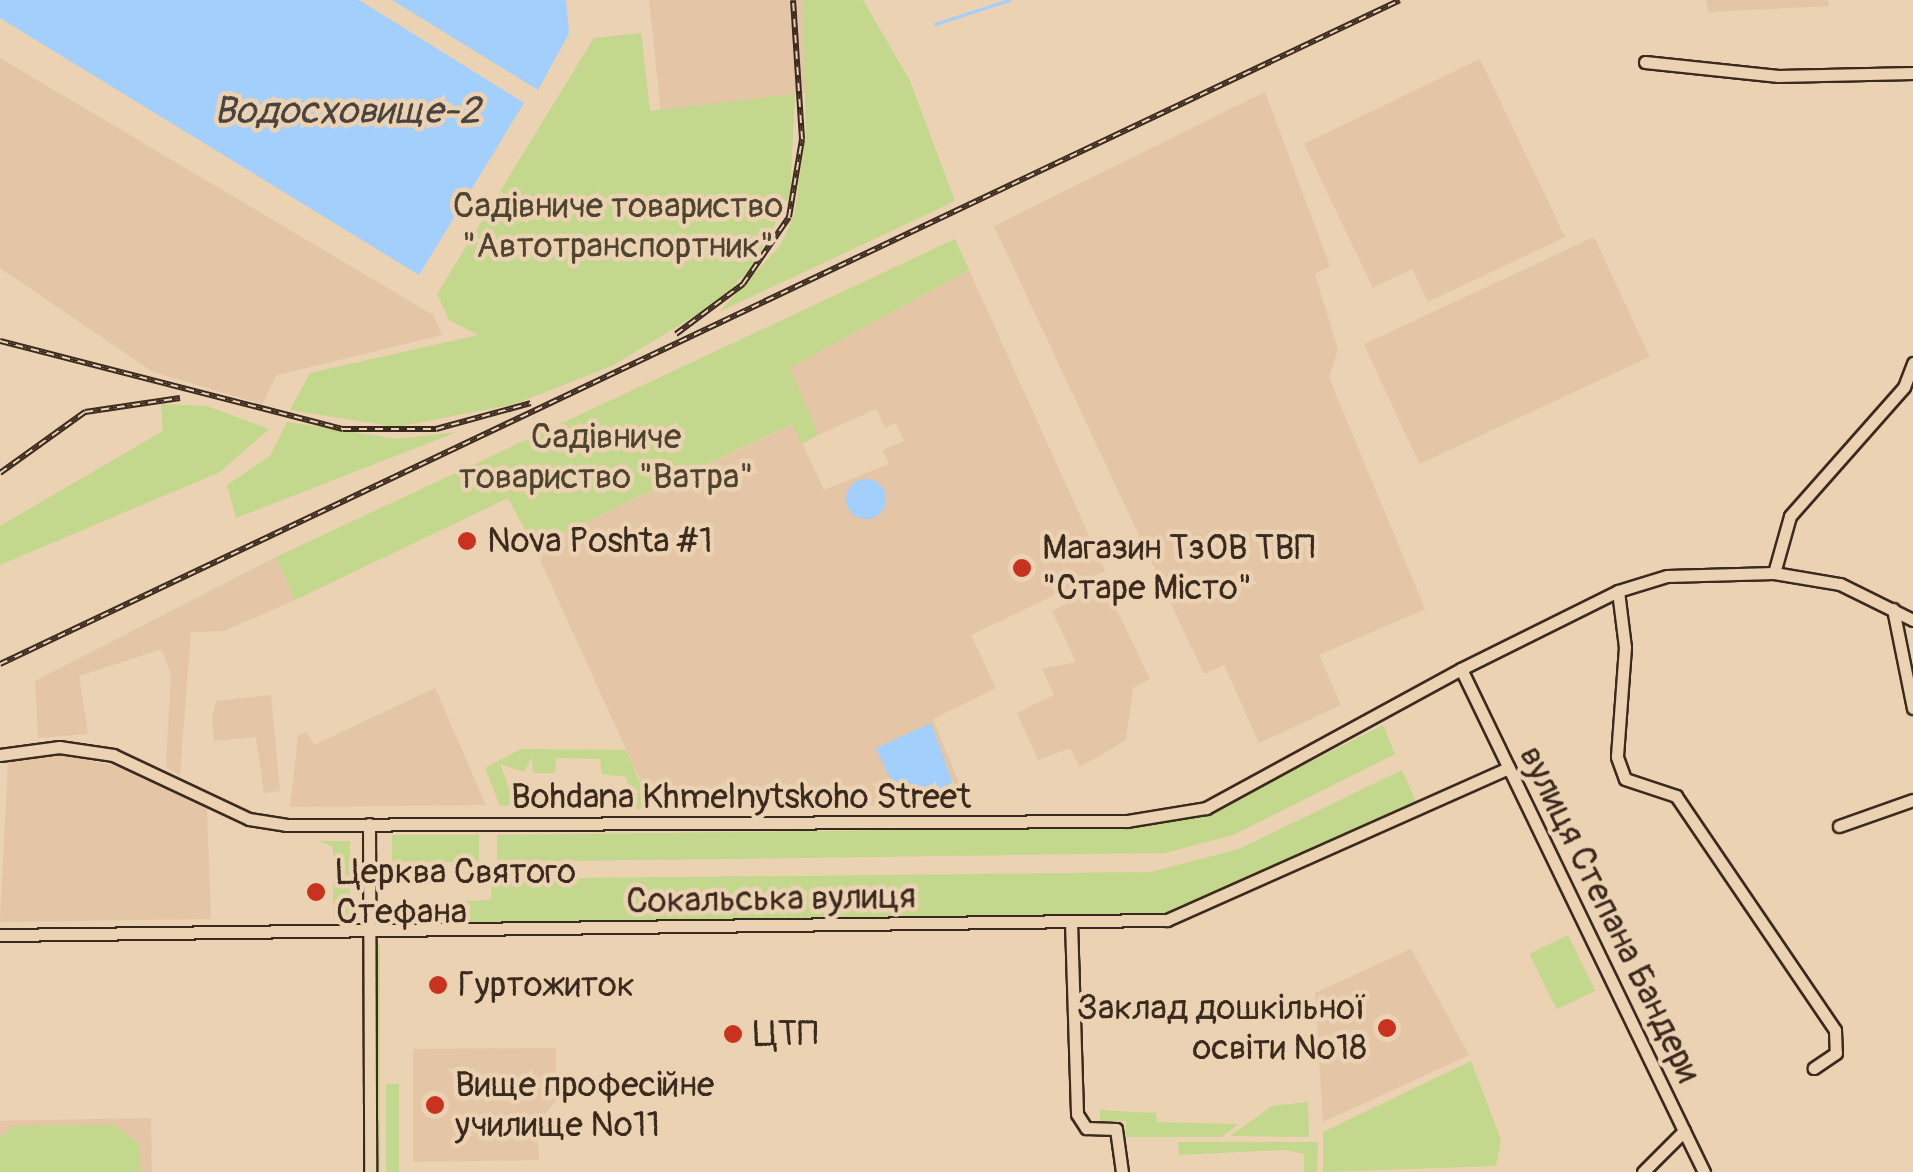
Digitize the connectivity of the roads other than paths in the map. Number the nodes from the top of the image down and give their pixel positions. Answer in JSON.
{"nodes":[{"id":1,"x":1646,"y":62,"type":"dead end"},
{"id":2,"x":1913,"y":73,"type":"edge"},
{"id":3,"x":1913,"y":363,"type":"edge"},
{"id":4,"x":1908,"y":386,"type":"edge"},
{"id":5,"x":1774,"y":573,"type":"junction"},
{"id":6,"x":1618,"y":591,"type":"junction"},
{"id":7,"x":1893,"y":609,"type":"junction"},
{"id":8,"x":1913,"y":620,"type":"edge"},
{"id":9,"x":1462,"y":669,"type":"junction"},
{"id":10,"x":1913,"y":708,"type":"edge"},
{"id":11,"x":0,"y":754,"type":"edge"},
{"id":12,"x":1510,"y":768,"type":"junction"},
{"id":13,"x":1913,"y":800,"type":"edge"},
{"id":14,"x":369,"y":824,"type":"junction"},
{"id":15,"x":1839,"y":826,"type":"dead end"},
{"id":16,"x":1071,"y":922,"type":"junction"},
{"id":17,"x":368,"y":932,"type":"junction"},
{"id":18,"x":0,"y":935,"type":"edge"},
{"id":19,"x":1814,"y":1068,"type":"dead end"},
{"id":20,"x":1684,"y":1131,"type":"junction"},
{"id":21,"x":370,"y":1172,"type":"edge"},
{"id":22,"x":1122,"y":1172,"type":"edge"},
{"id":23,"x":1643,"y":1172,"type":"edge"},
{"id":24,"x":1704,"y":1172,"type":"edge"}],
"edges":[{"from":1,"to":2,"type":"street"},
{"from":3,"to":4,"type":"street"},
{"from":4,"to":5,"type":"street"},
{"from":5,"to":6,"type":"street","name":"Bohdana Khmelnytskoho Street"},
{"from":5,"to":7,"type":"street","name":"Bohdana Khmelnytskoho Street"},
{"from":6,"to":9,"type":"street","name":"Bohdana Khmelnytskoho Street"},
{"from":6,"to":19,"type":"street"},
{"from":7,"to":8,"type":"street","name":"Bohdana Khmelnytskoho Street"},
{"from":7,"to":10,"type":"street"},
{"from":9,"to":12,"type":"street","name":"вулиця Степана Бандери"},
{"from":9,"to":14,"type":"street","name":"Bohdana Khmelnytskoho Street"},
{"from":11,"to":14,"type":"street","name":"Bohdana Khmelnytskoho Street"},
{"from":12,"to":16,"type":"street","name":"Сокальська вулиця"},
{"from":12,"to":20,"type":"street","name":"вулиця Степана Бандери"},
{"from":13,"to":15,"type":"street"},
{"from":14,"to":17,"type":"street"},
{"from":16,"to":17,"type":"street","name":"Сокальська вулиця"},
{"from":16,"to":22,"type":"street"},
{"from":17,"to":18,"type":"street","name":"Сокальська вулиця"},
{"from":17,"to":21,"type":"street"},
{"from":20,"to":23,"type":"street","name":"вулиця Степана Бандери"},
{"from":20,"to":24,"type":"street"}]}
